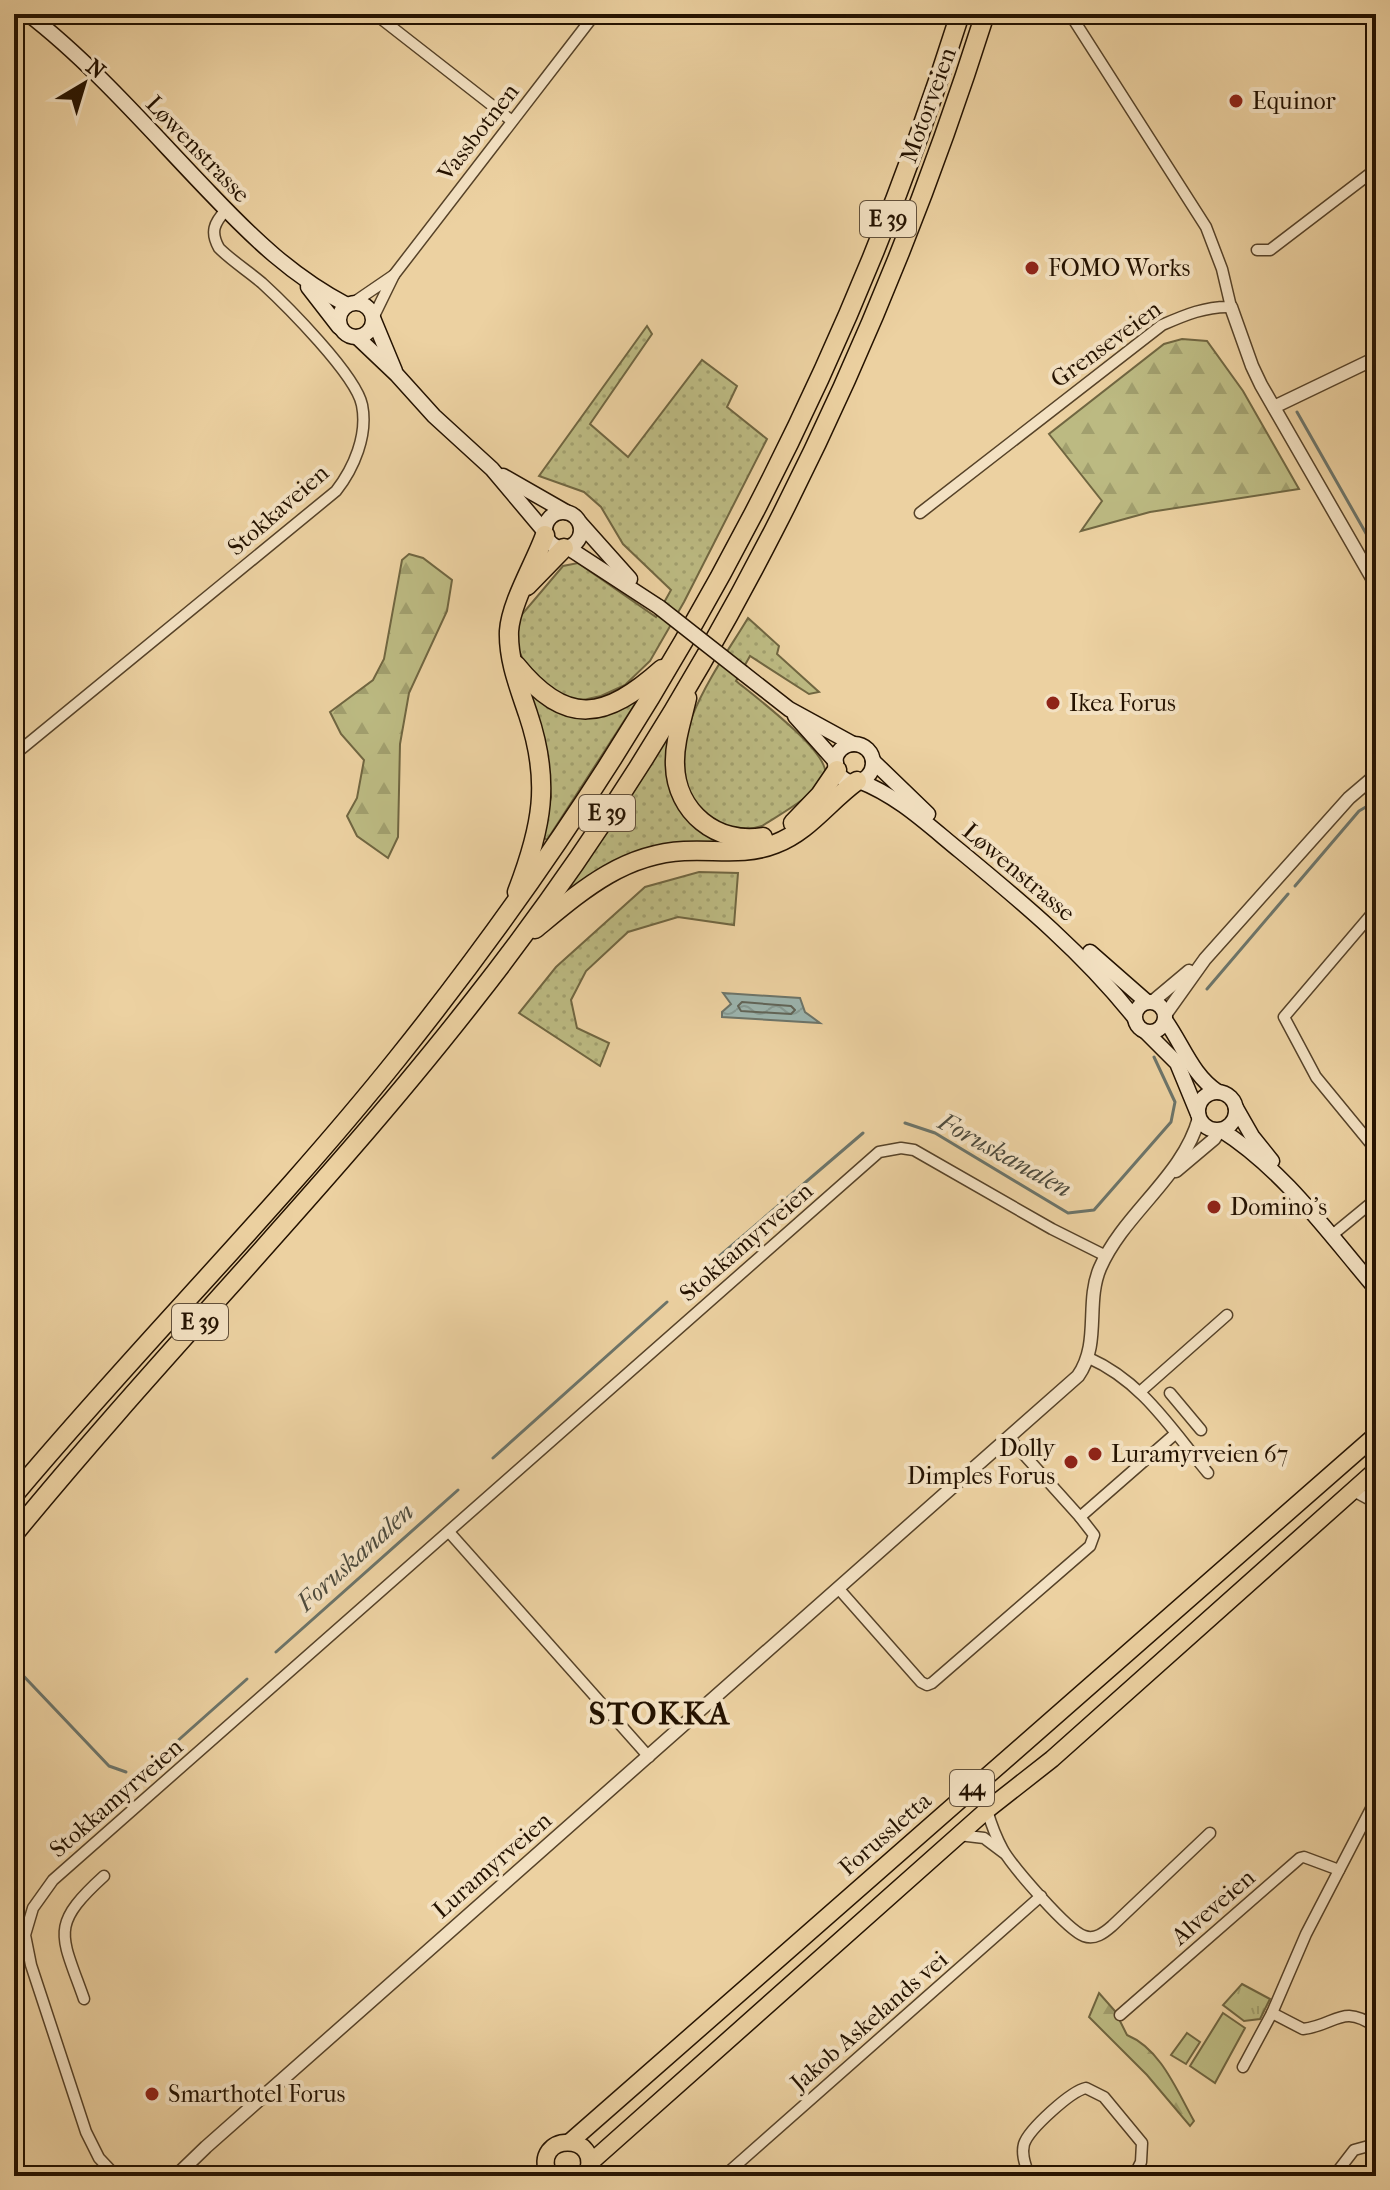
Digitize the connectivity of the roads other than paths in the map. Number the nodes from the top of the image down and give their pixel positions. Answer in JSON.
{"nodes":[{"id":1,"x":28,"y":14,"type":"edge"},
{"id":2,"x":375,"y":14,"type":"edge"},
{"id":3,"x":595,"y":14,"type":"edge"},
{"id":4,"x":960,"y":14,"type":"edge"},
{"id":5,"x":985,"y":14,"type":"edge"},
{"id":6,"x":1070,"y":14,"type":"edge"},
{"id":7,"x":512,"y":121,"type":"junction"},
{"id":8,"x":1376,"y":169,"type":"edge"},
{"id":9,"x":226,"y":210,"type":"junction"},
{"id":10,"x":1257,"y":250,"type":"dead end"},
{"id":11,"x":394,"y":275,"type":"junction"},
{"id":12,"x":303,"y":280,"type":"junction"},
{"id":13,"x":350,"y":304,"type":"junction"},
{"id":14,"x":1231,"y":307,"type":"junction"},
{"id":15,"x":373,"y":318,"type":"junction"},
{"id":16,"x":339,"y":327,"type":"junction"},
{"id":17,"x":357,"y":337,"type":"junction"},
{"id":18,"x":1376,"y":358,"type":"edge"},
{"id":19,"x":397,"y":375,"type":"junction"},
{"id":20,"x":1274,"y":407,"type":"junction"},
{"id":21,"x":492,"y":469,"type":"junction"},
{"id":22,"x":566,"y":512,"type":"junction"},
{"id":23,"x":920,"y":513,"type":"dead end"},
{"id":24,"x":579,"y":523,"type":"junction"},
{"id":25,"x":545,"y":533,"type":"junction"},
{"id":26,"x":565,"y":547,"type":"junction"},
{"id":27,"x":1376,"y":585,"type":"edge"},
{"id":28,"x":522,"y":591,"type":"junction"},
{"id":29,"x":656,"y":604,"type":"junction"},
{"id":30,"x":676,"y":657,"type":"junction"},
{"id":31,"x":513,"y":661,"type":"junction"},
{"id":32,"x":691,"y":679,"type":"junction"},
{"id":33,"x":789,"y":709,"type":"junction"},
{"id":34,"x":853,"y":744,"type":"junction"},
{"id":35,"x":14,"y":755,"type":"edge"},
{"id":36,"x":873,"y":761,"type":"junction"},
{"id":37,"x":836,"y":766,"type":"junction"},
{"id":38,"x":1376,"y":775,"type":"edge"},
{"id":39,"x":858,"y":781,"type":"junction"},
{"id":40,"x":1376,"y":909,"type":"edge"},
{"id":41,"x":507,"y":915,"type":"junction"},
{"id":42,"x":517,"y":943,"type":"junction"},
{"id":43,"x":1205,"y":959,"type":"junction"},
{"id":44,"x":1149,"y":1002,"type":"junction"},
{"id":45,"x":1134,"y":1017,"type":"junction"},
{"id":46,"x":1165,"y":1018,"type":"junction"},
{"id":47,"x":1146,"y":1032,"type":"junction"},
{"id":48,"x":1218,"y":1092,"type":"junction"},
{"id":49,"x":1236,"y":1108,"type":"junction"},
{"id":50,"x":1198,"y":1116,"type":"junction"},
{"id":51,"x":1221,"y":1130,"type":"junction"},
{"id":52,"x":1376,"y":1150,"type":"edge"},
{"id":53,"x":1161,"y":1184,"type":"junction"},
{"id":54,"x":1376,"y":1199,"type":"edge"},
{"id":55,"x":1334,"y":1234,"type":"junction"},
{"id":56,"x":1106,"y":1256,"type":"junction"},
{"id":57,"x":1376,"y":1278,"type":"edge"},
{"id":58,"x":1376,"y":1289,"type":"edge"},
{"id":59,"x":1227,"y":1315,"type":"dead end"},
{"id":60,"x":1089,"y":1358,"type":"junction"},
{"id":61,"x":1141,"y":1391,"type":"junction"},
{"id":62,"x":1170,"y":1393,"type":"dead end"},
{"id":63,"x":1201,"y":1430,"type":"dead end"},
{"id":64,"x":1175,"y":1434,"type":"junction"},
{"id":65,"x":1376,"y":1435,"type":"edge"},
{"id":66,"x":1009,"y":1438,"type":"junction"},
{"id":67,"x":1208,"y":1473,"type":"dead end"},
{"id":68,"x":1375,"y":1474,"type":"edge"},
{"id":69,"x":1352,"y":1490,"type":"junction"},
{"id":70,"x":14,"y":1495,"type":"edge"},
{"id":71,"x":1376,"y":1503,"type":"edge"},
{"id":72,"x":1080,"y":1517,"type":"junction"},
{"id":73,"x":449,"y":1532,"type":"junction"},
{"id":74,"x":14,"y":1534,"type":"edge"},
{"id":75,"x":838,"y":1588,"type":"junction"},
{"id":76,"x":649,"y":1757,"type":"junction"},
{"id":77,"x":1376,"y":1799,"type":"edge"},
{"id":78,"x":987,"y":1810,"type":"junction"},
{"id":79,"x":1210,"y":1833,"type":"dead end"},
{"id":80,"x":959,"y":1835,"type":"junction"},
{"id":81,"x":1005,"y":1854,"type":"junction"},
{"id":82,"x":1339,"y":1870,"type":"junction"},
{"id":83,"x":104,"y":1876,"type":"dead end"},
{"id":84,"x":1041,"y":1896,"type":"junction"},
{"id":85,"x":19,"y":1934,"type":"edge"},
{"id":86,"x":84,"y":1999,"type":"dead end"},
{"id":87,"x":1272,"y":2013,"type":"junction"},
{"id":88,"x":1120,"y":2015,"type":"dead end"},
{"id":89,"x":1376,"y":2027,"type":"edge"},
{"id":90,"x":1243,"y":2067,"type":"dead end"},
{"id":91,"x":570,"y":2142,"type":"junction"},
{"id":92,"x":1376,"y":2144,"type":"edge"},
{"id":93,"x":543,"y":2172,"type":"edge"},
{"id":94,"x":588,"y":2172,"type":"edge"},
{"id":95,"x":116,"y":2176,"type":"edge"},
{"id":96,"x":176,"y":2176,"type":"edge"},
{"id":97,"x":724,"y":2176,"type":"edge"},
{"id":98,"x":1029,"y":2176,"type":"edge"},
{"id":99,"x":1134,"y":2176,"type":"edge"},
{"id":100,"x":1334,"y":2176,"type":"edge"}],
"edges":[{"from":1,"to":9,"type":"main road","name":"Løwenstrasse"},
{"from":2,"to":7,"type":"street"},
{"from":3,"to":7,"type":"street","name":"Vassbotnen"},
{"from":4,"to":30,"type":"highway","number":"E 39"},
{"from":5,"to":32,"type":"highway","name":"Motorveien","number":"E 39"},
{"from":6,"to":14,"type":"street"},
{"from":7,"to":11,"type":"street","name":"Vassbotnen"},
{"from":8,"to":10,"type":"street"},
{"from":9,"to":12,"type":"main road","name":"Løwenstrasse"},
{"from":9,"to":35,"type":"street","name":"Stokkaveien"},
{"from":11,"to":13,"type":"street","name":"Vassbotnen"},
{"from":11,"to":15,"type":"street","name":"Vassbotnen"},
{"from":12,"to":13,"type":"main road","name":"Løwenstrasse"},
{"from":12,"to":16,"type":"main road","name":"Løwenstrasse"},
{"from":13,"to":15,"type":"main road"},
{"from":13,"to":16,"type":"main road"},
{"from":14,"to":20,"type":"street"},
{"from":14,"to":23,"type":"street","name":"Grenseveien"},
{"from":15,"to":17,"type":"main road"},
{"from":15,"to":19,"type":"main road"},
{"from":16,"to":17,"type":"main road"},
{"from":17,"to":19,"type":"main road"},
{"from":18,"to":20,"type":"street"},
{"from":19,"to":21,"type":"main road"},
{"from":20,"to":27,"type":"street"},
{"from":21,"to":22,"type":"main road"},
{"from":21,"to":25,"type":"main road"},
{"from":22,"to":24,"type":"main road"},
{"from":22,"to":25,"type":"main road"},
{"from":24,"to":26,"type":"main road"},
{"from":24,"to":29,"type":"main road"},
{"from":25,"to":26,"type":"main road"},
{"from":25,"to":28,"type":"highway","number":"E 39"},
{"from":26,"to":28,"type":"highway","number":"E 39"},
{"from":26,"to":29,"type":"main road"},
{"from":28,"to":31,"type":"highway","number":"E 39"},
{"from":29,"to":33,"type":"main road","bridge":true},
{"from":30,"to":31,"type":"highway","number":"E 39"},
{"from":30,"to":41,"type":"highway","number":"E 39"},
{"from":31,"to":41,"type":"highway","number":"E 39"},
{"from":32,"to":37,"type":"highway","number":"E 39"},
{"from":32,"to":42,"type":"highway","number":"E 39"},
{"from":33,"to":34,"type":"main road"},
{"from":33,"to":37,"type":"main road"},
{"from":34,"to":36,"type":"main road"},
{"from":34,"to":37,"type":"main road"},
{"from":36,"to":39,"type":"main road"},
{"from":36,"to":44,"type":"main road","name":"Løwenstrasse"},
{"from":37,"to":39,"type":"main road"},
{"from":38,"to":43,"type":"street"},
{"from":39,"to":42,"type":"highway","number":"E 39"},
{"from":39,"to":45,"type":"main road","name":"Løwenstrasse"},
{"from":40,"to":52,"type":"street"},
{"from":41,"to":70,"type":"highway","number":"E 39"},
{"from":42,"to":74,"type":"highway","number":"E 39"},
{"from":43,"to":44,"type":"street"},
{"from":43,"to":46,"type":"street"},
{"from":44,"to":45,"type":"main road"},
{"from":44,"to":46,"type":"main road"},
{"from":45,"to":47,"type":"main road"},
{"from":46,"to":47,"type":"main road"},
{"from":46,"to":48,"type":"main road"},
{"from":47,"to":50,"type":"main road"},
{"from":48,"to":49,"type":"main road"},
{"from":48,"to":50,"type":"main road"},
{"from":49,"to":51,"type":"main road"},
{"from":49,"to":55,"type":"main road"},
{"from":50,"to":51,"type":"main road"},
{"from":50,"to":53,"type":"street"},
{"from":51,"to":53,"type":"street"},
{"from":51,"to":55,"type":"main road"},
{"from":53,"to":56,"type":"street"},
{"from":54,"to":55,"type":"street"},
{"from":55,"to":57,"type":"main road"},
{"from":55,"to":58,"type":"main road"},
{"from":56,"to":60,"type":"street"},
{"from":56,"to":73,"type":"street","name":"Stokkamyrveien"},
{"from":59,"to":61,"type":"street"},
{"from":60,"to":61,"type":"street"},
{"from":60,"to":66,"type":"street","name":"Luramyrveien"},
{"from":61,"to":64,"type":"street"},
{"from":62,"to":63,"type":"street"},
{"from":64,"to":67,"type":"street"},
{"from":64,"to":72,"type":"street"},
{"from":65,"to":91,"type":"main road","name":"Forussletta","number":"44"},
{"from":66,"to":72,"type":"street"},
{"from":66,"to":75,"type":"street","name":"Luramyrveien"},
{"from":68,"to":69,"type":"main road","name":"Forussletta","number":"44"},
{"from":69,"to":71,"type":"street"},
{"from":69,"to":78,"type":"main road","name":"Forussletta","number":"44"},
{"from":72,"to":75,"type":"street"},
{"from":73,"to":76,"type":"street"},
{"from":73,"to":85,"type":"street","name":"Stokkamyrveien"},
{"from":75,"to":76,"type":"street","name":"Luramyrveien"},
{"from":76,"to":96,"type":"street","name":"Luramyrveien"},
{"from":77,"to":82,"type":"street"},
{"from":78,"to":80,"type":"main road","name":"Forussletta","number":"44"},
{"from":78,"to":81,"type":"street"},
{"from":79,"to":84,"type":"street"},
{"from":80,"to":81,"type":"street"},
{"from":80,"to":94,"type":"main road","name":"Forussletta","number":"44"},
{"from":81,"to":84,"type":"street"},
{"from":82,"to":87,"type":"street"},
{"from":82,"to":88,"type":"street","name":"Alveveien"},
{"from":83,"to":86,"type":"street"},
{"from":84,"to":97,"type":"street","name":"Jakob Askelands vei"},
{"from":85,"to":95,"type":"street","name":"Stokkamyrveien"},
{"from":87,"to":89,"type":"street"},
{"from":87,"to":90,"type":"street"},
{"from":91,"to":93,"type":"main road","number":"44"},
{"from":91,"to":94,"type":"main road","number":"44"},
{"from":92,"to":100,"type":"street"},
{"from":98,"to":99,"type":"street"}]}
